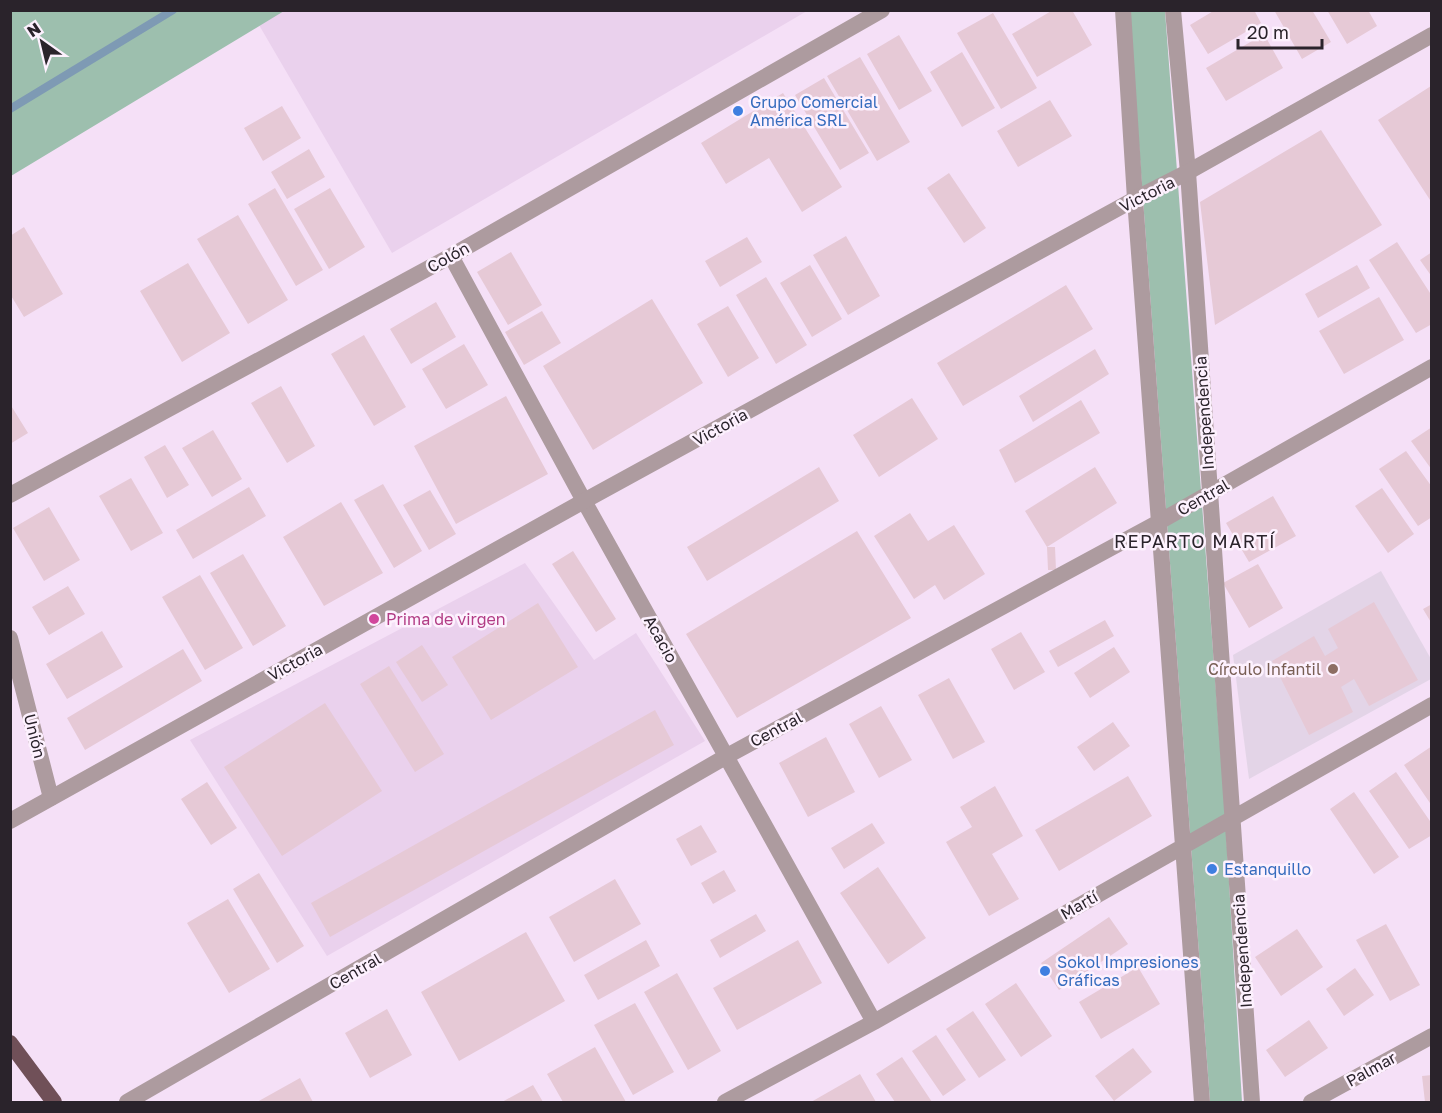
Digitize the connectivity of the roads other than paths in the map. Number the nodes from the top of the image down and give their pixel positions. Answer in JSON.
{"nodes":[{"id":1,"x":882,"y":10,"type":"edge"},
{"id":2,"x":1124,"y":10,"type":"edge"},
{"id":3,"x":1173,"y":10,"type":"edge"},
{"id":4,"x":1431,"y":35,"type":"edge"},
{"id":5,"x":1188,"y":172,"type":"junction"},
{"id":6,"x":1136,"y":199,"type":"junction"},
{"id":7,"x":451,"y":256,"type":"junction"},
{"id":8,"x":1431,"y":367,"type":"edge"},
{"id":9,"x":1209,"y":494,"type":"junction"},
{"id":10,"x":10,"y":495,"type":"edge"},
{"id":11,"x":584,"y":501,"type":"junction"},
{"id":12,"x":1160,"y":522,"type":"junction"},
{"id":13,"x":10,"y":638,"type":"edge"},
{"id":14,"x":1431,"y":705,"type":"edge"},
{"id":15,"x":727,"y":756,"type":"junction"},
{"id":16,"x":51,"y":798,"type":"junction"},
{"id":17,"x":1234,"y":817,"type":"junction"},
{"id":18,"x":10,"y":821,"type":"edge"},
{"id":19,"x":1183,"y":846,"type":"junction"},
{"id":20,"x":874,"y":1022,"type":"junction"},
{"id":21,"x":1431,"y":1036,"type":"edge"},
{"id":22,"x":10,"y":1042,"type":"edge"},
{"id":23,"x":54,"y":1102,"type":"edge"},
{"id":24,"x":127,"y":1102,"type":"edge"},
{"id":25,"x":725,"y":1102,"type":"edge"},
{"id":26,"x":1202,"y":1102,"type":"edge"},
{"id":27,"x":1252,"y":1102,"type":"edge"},
{"id":28,"x":1311,"y":1102,"type":"edge"}],
"edges":[{"from":1,"to":7,"type":"street","name":"Colón"},
{"from":2,"to":6,"type":"street"},
{"from":3,"to":5,"type":"street","name":"Independencia"},
{"from":4,"to":5,"type":"street","name":"Victoria"},
{"from":5,"to":6,"type":"street","name":"Victoria"},
{"from":5,"to":9,"type":"street","name":"Independencia"},
{"from":6,"to":11,"type":"street","name":"Victoria"},
{"from":6,"to":12,"type":"street"},
{"from":7,"to":10,"type":"street","name":"Colón"},
{"from":7,"to":11,"type":"street","name":"Acacio"},
{"from":8,"to":9,"type":"street","name":"Central"},
{"from":9,"to":12,"type":"street","name":"Central"},
{"from":9,"to":17,"type":"street","name":"Independencia"},
{"from":11,"to":15,"type":"street","name":"Acacio"},
{"from":11,"to":16,"type":"street","name":"Victoria"},
{"from":12,"to":15,"type":"street","name":"Central"},
{"from":12,"to":19,"type":"street"},
{"from":13,"to":16,"type":"street","name":"Unión"},
{"from":14,"to":17,"type":"street","name":"Martí"},
{"from":15,"to":20,"type":"street","name":"Acacio"},
{"from":15,"to":24,"type":"street","name":"Central"},
{"from":16,"to":18,"type":"street","name":"Victoria"},
{"from":17,"to":19,"type":"street","name":"Martí"},
{"from":17,"to":27,"type":"street","name":"Independencia"},
{"from":19,"to":20,"type":"street","name":"Martí"},
{"from":19,"to":26,"type":"street"},
{"from":20,"to":25,"type":"street","name":"Martí"},
{"from":21,"to":28,"type":"street","name":"Palmar"},
{"from":22,"to":23,"type":"highway"}]}
